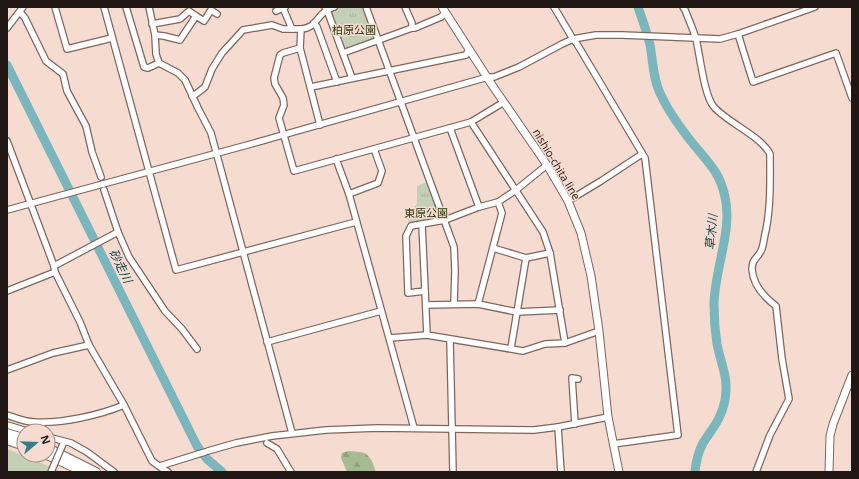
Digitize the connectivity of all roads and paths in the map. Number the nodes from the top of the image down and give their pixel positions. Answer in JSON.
{"nodes":[{"id":1,"x":55,"y":7,"type":"edge"},
{"id":2,"x":104,"y":7,"type":"edge"},
{"id":3,"x":126,"y":7,"type":"edge"},
{"id":4,"x":149,"y":7,"type":"edge"},
{"id":5,"x":334,"y":7,"type":"edge"},
{"id":6,"x":366,"y":7,"type":"edge"},
{"id":7,"x":405,"y":7,"type":"edge"},
{"id":8,"x":554,"y":7,"type":"edge"},
{"id":9,"x":682,"y":7,"type":"edge"},
{"id":10,"x":815,"y":7,"type":"edge"},
{"id":11,"x":284,"y":8,"type":"edge"},
{"id":12,"x":326,"y":8,"type":"edge"},
{"id":13,"x":21,"y":9,"type":"edge"},
{"id":14,"x":444,"y":10,"type":"edge"},
{"id":15,"x":276,"y":11,"type":"dead end"},
{"id":16,"x":217,"y":14,"type":"dead end"},
{"id":17,"x":196,"y":16,"type":"junction"},
{"id":18,"x":314,"y":23,"type":"junction"},
{"id":19,"x":152,"y":24,"type":"junction"},
{"id":20,"x":7,"y":28,"type":"edge"},
{"id":21,"x":412,"y":28,"type":"junction"},
{"id":22,"x":292,"y":29,"type":"junction"},
{"id":23,"x":301,"y":30,"type":"junction"},
{"id":24,"x":738,"y":34,"type":"junction"},
{"id":25,"x":155,"y":35,"type":"junction"},
{"id":26,"x":112,"y":38,"type":"junction"},
{"id":27,"x":696,"y":38,"type":"junction"},
{"id":28,"x":379,"y":40,"type":"junction"},
{"id":29,"x":573,"y":40,"type":"junction"},
{"id":30,"x":300,"y":48,"type":"junction"},
{"id":31,"x":469,"y":49,"type":"junction"},
{"id":32,"x":343,"y":53,"type":"junction"},
{"id":33,"x":159,"y":63,"type":"junction"},
{"id":34,"x":389,"y":71,"type":"junction"},
{"id":35,"x":488,"y":77,"type":"junction"},
{"id":36,"x":352,"y":78,"type":"junction"},
{"id":37,"x":337,"y":82,"type":"junction"},
{"id":38,"x":311,"y":87,"type":"junction"},
{"id":39,"x":192,"y":96,"type":"junction"},
{"id":40,"x":852,"y":98,"type":"edge"},
{"id":41,"x":401,"y":102,"type":"junction"},
{"id":42,"x":504,"y":102,"type":"junction"},
{"id":43,"x":471,"y":122,"type":"junction"},
{"id":44,"x":320,"y":125,"type":"junction"},
{"id":45,"x":450,"y":128,"type":"junction"},
{"id":46,"x":284,"y":135,"type":"junction"},
{"id":47,"x":414,"y":137,"type":"junction"},
{"id":48,"x":7,"y":141,"type":"edge"},
{"id":49,"x":374,"y":149,"type":"junction"},
{"id":50,"x":216,"y":153,"type":"junction"},
{"id":51,"x":642,"y":154,"type":"junction"},
{"id":52,"x":336,"y":159,"type":"junction"},
{"id":53,"x":547,"y":165,"type":"junction"},
{"id":54,"x":149,"y":171,"type":"junction"},
{"id":55,"x":101,"y":178,"type":"dead end"},
{"id":56,"x":104,"y":190,"type":"dead end"},
{"id":57,"x":516,"y":190,"type":"junction"},
{"id":58,"x":350,"y":194,"type":"junction"},
{"id":59,"x":568,"y":201,"type":"junction"},
{"id":60,"x":498,"y":202,"type":"junction"},
{"id":61,"x":31,"y":203,"type":"junction"},
{"id":62,"x":479,"y":207,"type":"junction"},
{"id":63,"x":7,"y":210,"type":"edge"},
{"id":64,"x":445,"y":220,"type":"junction"},
{"id":65,"x":356,"y":222,"type":"junction"},
{"id":66,"x":422,"y":224,"type":"junction"},
{"id":67,"x":118,"y":232,"type":"junction"},
{"id":68,"x":493,"y":248,"type":"junction"},
{"id":69,"x":242,"y":252,"type":"junction"},
{"id":70,"x":550,"y":253,"type":"junction"},
{"id":71,"x":526,"y":258,"type":"junction"},
{"id":72,"x":54,"y":266,"type":"junction"},
{"id":73,"x":55,"y":272,"type":"junction"},
{"id":74,"x":7,"y":291,"type":"edge"},
{"id":75,"x":425,"y":292,"type":"junction"},
{"id":76,"x":454,"y":304,"type":"junction"},
{"id":77,"x":478,"y":304,"type":"junction"},
{"id":78,"x":426,"y":305,"type":"junction"},
{"id":79,"x":560,"y":310,"type":"junction"},
{"id":80,"x":381,"y":311,"type":"junction"},
{"id":81,"x":517,"y":312,"type":"junction"},
{"id":82,"x":599,"y":331,"type":"junction"},
{"id":83,"x":427,"y":335,"type":"junction"},
{"id":84,"x":390,"y":338,"type":"junction"},
{"id":85,"x":450,"y":340,"type":"junction"},
{"id":86,"x":267,"y":342,"type":"junction"},
{"id":87,"x":565,"y":343,"type":"junction"},
{"id":88,"x":89,"y":345,"type":"junction"},
{"id":89,"x":511,"y":348,"type":"junction"},
{"id":90,"x":197,"y":350,"type":"dead end"},
{"id":91,"x":7,"y":370,"type":"edge"},
{"id":92,"x":852,"y":374,"type":"edge"},
{"id":93,"x":578,"y":379,"type":"dead end"},
{"id":94,"x":124,"y":405,"type":"junction"},
{"id":95,"x":7,"y":415,"type":"edge"},
{"id":96,"x":608,"y":417,"type":"junction"},
{"id":97,"x":575,"y":424,"type":"junction"},
{"id":98,"x":558,"y":427,"type":"junction"},
{"id":99,"x":414,"y":428,"type":"junction"},
{"id":100,"x":452,"y":428,"type":"junction"},
{"id":101,"x":292,"y":433,"type":"junction"},
{"id":102,"x":56,"y":440,"type":"edge"},
{"id":103,"x":64,"y":443,"type":"junction"},
{"id":104,"x":267,"y":443,"type":"dead end"},
{"id":105,"x":614,"y":444,"type":"junction"},
{"id":106,"x":56,"y":452,"type":"edge"},
{"id":107,"x":56,"y":459,"type":"edge"},
{"id":108,"x":160,"y":466,"type":"junction"},
{"id":109,"x":51,"y":472,"type":"edge"},
{"id":110,"x":84,"y":472,"type":"edge"},
{"id":111,"x":96,"y":472,"type":"edge"},
{"id":112,"x":114,"y":472,"type":"edge"},
{"id":113,"x":168,"y":472,"type":"edge"},
{"id":114,"x":291,"y":472,"type":"edge"},
{"id":115,"x":453,"y":472,"type":"edge"},
{"id":116,"x":561,"y":472,"type":"edge"},
{"id":117,"x":619,"y":472,"type":"edge"},
{"id":118,"x":756,"y":472,"type":"edge"},
{"id":119,"x":829,"y":472,"type":"edge"}],
"edges":[{"from":1,"to":26,"type":"street"},
{"from":2,"to":26,"type":"street"},
{"from":3,"to":33,"type":"street"},
{"from":4,"to":19,"type":"street"},
{"from":5,"to":12,"type":"street"},
{"from":6,"to":28,"type":"street"},
{"from":7,"to":21,"type":"street"},
{"from":8,"to":29,"type":"street"},
{"from":9,"to":27,"type":"street"},
{"from":10,"to":24,"type":"street"},
{"from":11,"to":15,"type":"street"},
{"from":11,"to":22,"type":"street"},
{"from":12,"to":18,"type":"street"},
{"from":12,"to":32,"type":"street"},
{"from":13,"to":20,"type":"street"},
{"from":13,"to":55,"type":"street"},
{"from":14,"to":21,"type":"street"},
{"from":14,"to":31,"type":"main road","name":"nishio-chita line"},
{"from":16,"to":17,"type":"street"},
{"from":17,"to":19,"type":"street"},
{"from":17,"to":25,"type":"street"},
{"from":18,"to":23,"type":"street"},
{"from":18,"to":37,"type":"street"},
{"from":19,"to":25,"type":"street"},
{"from":21,"to":28,"type":"street"},
{"from":22,"to":23,"type":"street"},
{"from":22,"to":39,"type":"street"},
{"from":23,"to":30,"type":"street"},
{"from":24,"to":27,"type":"street"},
{"from":24,"to":40,"type":"street"},
{"from":25,"to":33,"type":"street"},
{"from":26,"to":54,"type":"street"},
{"from":27,"to":29,"type":"street"},
{"from":27,"to":118,"type":"street"},
{"from":28,"to":32,"type":"street"},
{"from":28,"to":34,"type":"street"},
{"from":29,"to":35,"type":"street"},
{"from":29,"to":51,"type":"street"},
{"from":30,"to":38,"type":"street"},
{"from":30,"to":46,"type":"street"},
{"from":31,"to":34,"type":"street"},
{"from":31,"to":35,"type":"main road","name":"nishio-chita line"},
{"from":32,"to":36,"type":"street"},
{"from":33,"to":39,"type":"street"},
{"from":34,"to":36,"type":"street"},
{"from":34,"to":41,"type":"street"},
{"from":35,"to":41,"type":"street"},
{"from":35,"to":42,"type":"main road","name":"nishio-chita line"},
{"from":36,"to":37,"type":"street"},
{"from":37,"to":38,"type":"street"},
{"from":38,"to":44,"type":"street"},
{"from":39,"to":50,"type":"street"},
{"from":41,"to":44,"type":"street"},
{"from":41,"to":47,"type":"street"},
{"from":42,"to":43,"type":"street"},
{"from":42,"to":53,"type":"main road","name":"nishio-chita line"},
{"from":43,"to":45,"type":"street"},
{"from":43,"to":57,"type":"street"},
{"from":44,"to":46,"type":"street"},
{"from":45,"to":47,"type":"street"},
{"from":45,"to":62,"type":"street"},
{"from":46,"to":50,"type":"street"},
{"from":46,"to":52,"type":"street"},
{"from":47,"to":49,"type":"street"},
{"from":47,"to":64,"type":"street"},
{"from":48,"to":61,"type":"street"},
{"from":49,"to":52,"type":"street"},
{"from":49,"to":58,"type":"street"},
{"from":50,"to":54,"type":"street"},
{"from":50,"to":69,"type":"street"},
{"from":51,"to":59,"type":"street"},
{"from":51,"to":105,"type":"street"},
{"from":52,"to":58,"type":"street"},
{"from":53,"to":57,"type":"street"},
{"from":53,"to":59,"type":"main road","name":"nishio-chita line"},
{"from":54,"to":61,"type":"street"},
{"from":54,"to":69,"type":"street"},
{"from":56,"to":67,"type":"street"},
{"from":57,"to":60,"type":"street"},
{"from":57,"to":70,"type":"street"},
{"from":58,"to":65,"type":"street"},
{"from":59,"to":82,"type":"main road","name":"nishio-chita line"},
{"from":60,"to":62,"type":"street"},
{"from":60,"to":68,"type":"street"},
{"from":61,"to":63,"type":"street"},
{"from":61,"to":72,"type":"street"},
{"from":62,"to":64,"type":"street"},
{"from":64,"to":66,"type":"street"},
{"from":64,"to":76,"type":"street"},
{"from":65,"to":69,"type":"street"},
{"from":65,"to":80,"type":"street"},
{"from":66,"to":75,"type":"street"},
{"from":66,"to":75,"type":"street"},
{"from":67,"to":72,"type":"street"},
{"from":67,"to":90,"type":"street"},
{"from":68,"to":71,"type":"street"},
{"from":68,"to":77,"type":"street"},
{"from":69,"to":86,"type":"street"},
{"from":70,"to":71,"type":"street"},
{"from":70,"to":79,"type":"street"},
{"from":71,"to":81,"type":"street"},
{"from":72,"to":73,"type":"street"},
{"from":73,"to":74,"type":"street"},
{"from":73,"to":88,"type":"street"},
{"from":75,"to":78,"type":"street"},
{"from":76,"to":77,"type":"street"},
{"from":76,"to":78,"type":"street"},
{"from":77,"to":81,"type":"street"},
{"from":78,"to":83,"type":"street"},
{"from":79,"to":81,"type":"street"},
{"from":79,"to":87,"type":"street"},
{"from":80,"to":84,"type":"street"},
{"from":80,"to":86,"type":"street"},
{"from":81,"to":89,"type":"street"},
{"from":82,"to":87,"type":"street"},
{"from":82,"to":96,"type":"main road","name":"nishio-chita line"},
{"from":83,"to":84,"type":"street"},
{"from":83,"to":85,"type":"street"},
{"from":84,"to":99,"type":"street"},
{"from":85,"to":89,"type":"street"},
{"from":85,"to":100,"type":"street"},
{"from":86,"to":101,"type":"street"},
{"from":87,"to":89,"type":"street"},
{"from":88,"to":91,"type":"street"},
{"from":88,"to":94,"type":"street"},
{"from":92,"to":119,"type":"main road"},
{"from":93,"to":97,"type":"street"},
{"from":94,"to":95,"type":"street"},
{"from":94,"to":108,"type":"street"},
{"from":96,"to":97,"type":"street"},
{"from":96,"to":105,"type":"main road","name":"nishio-chita line"},
{"from":97,"to":98,"type":"street"},
{"from":98,"to":100,"type":"street"},
{"from":98,"to":116,"type":"street"},
{"from":99,"to":100,"type":"street"},
{"from":99,"to":101,"type":"street"},
{"from":100,"to":115,"type":"street"},
{"from":101,"to":108,"type":"street"},
{"from":102,"to":103,"type":"street"},
{"from":103,"to":109,"type":"street","bridge":true},
{"from":103,"to":112,"type":"street"},
{"from":104,"to":114,"type":"street"},
{"from":105,"to":117,"type":"main road","name":"nishio-chita line"},
{"from":106,"to":111,"type":"highway"},
{"from":107,"to":110,"type":"highway"},
{"from":108,"to":113,"type":"street"}]}
